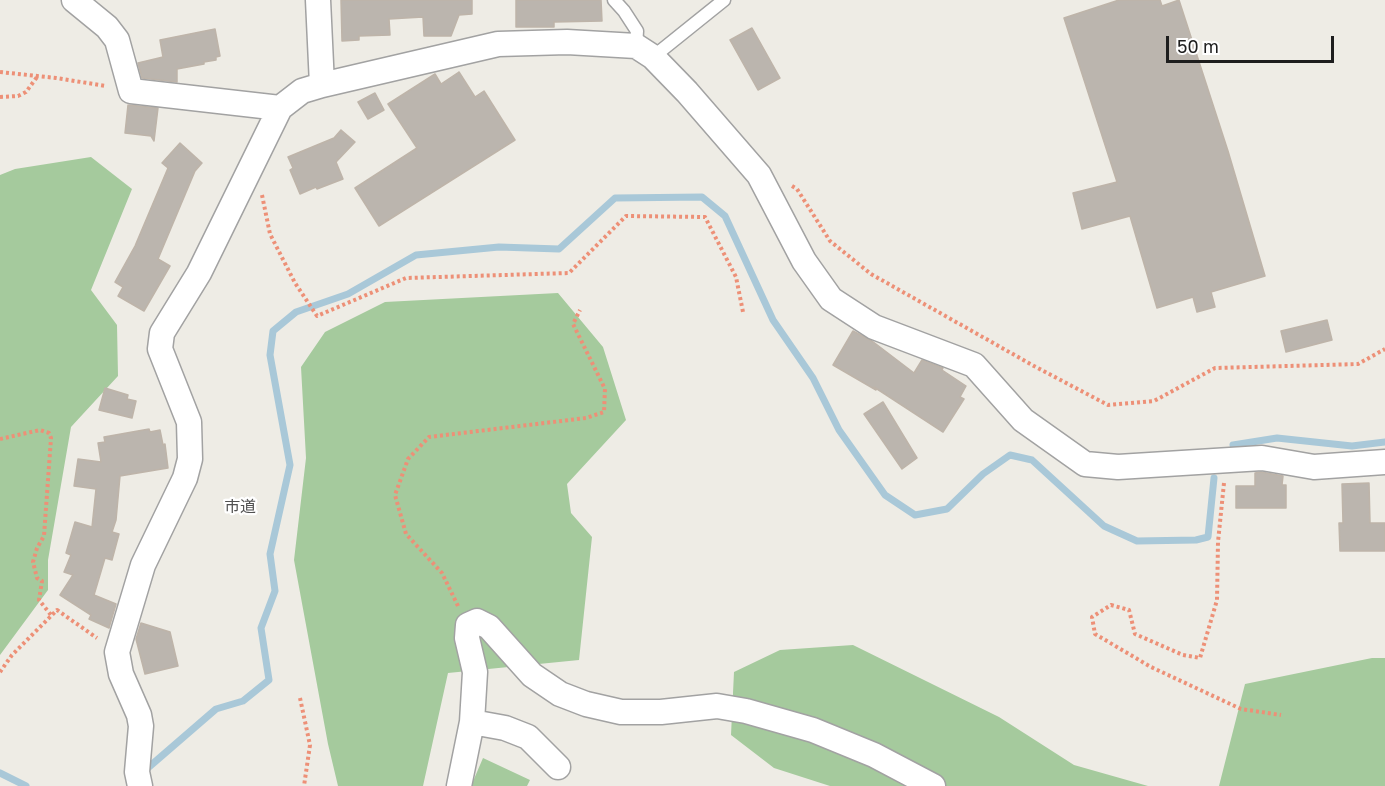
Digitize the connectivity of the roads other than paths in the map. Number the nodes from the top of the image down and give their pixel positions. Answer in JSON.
{"nodes":[{"id":1,"x":74,"y":0,"type":"edge"},
{"id":2,"x":318,"y":0,"type":"edge"},
{"id":3,"x":614,"y":0,"type":"edge"},
{"id":4,"x":724,"y":0,"type":"edge"},
{"id":5,"x":645,"y":51,"type":"junction"},
{"id":6,"x":322,"y":85,"type":"junction"},
{"id":7,"x":280,"y":108,"type":"junction"},
{"id":8,"x":1385,"y":462,"type":"edge"},
{"id":9,"x":472,"y":722,"type":"junction"},
{"id":10,"x":558,"y":767,"type":"dead end"},
{"id":11,"x":139,"y":779,"type":"edge"},
{"id":12,"x":459,"y":786,"type":"edge"},
{"id":13,"x":933,"y":786,"type":"edge"}],
"edges":[{"from":1,"to":7,"type":"street"},
{"from":2,"to":6,"type":"street"},
{"from":3,"to":5,"type":"lane"},
{"from":4,"to":5,"type":"lane"},
{"from":5,"to":6,"type":"street"},
{"from":5,"to":8,"type":"street"},
{"from":6,"to":7,"type":"street"},
{"from":7,"to":11,"type":"street"},
{"from":9,"to":10,"type":"street"},
{"from":9,"to":12,"type":"street"},
{"from":9,"to":13,"type":"street"}]}
